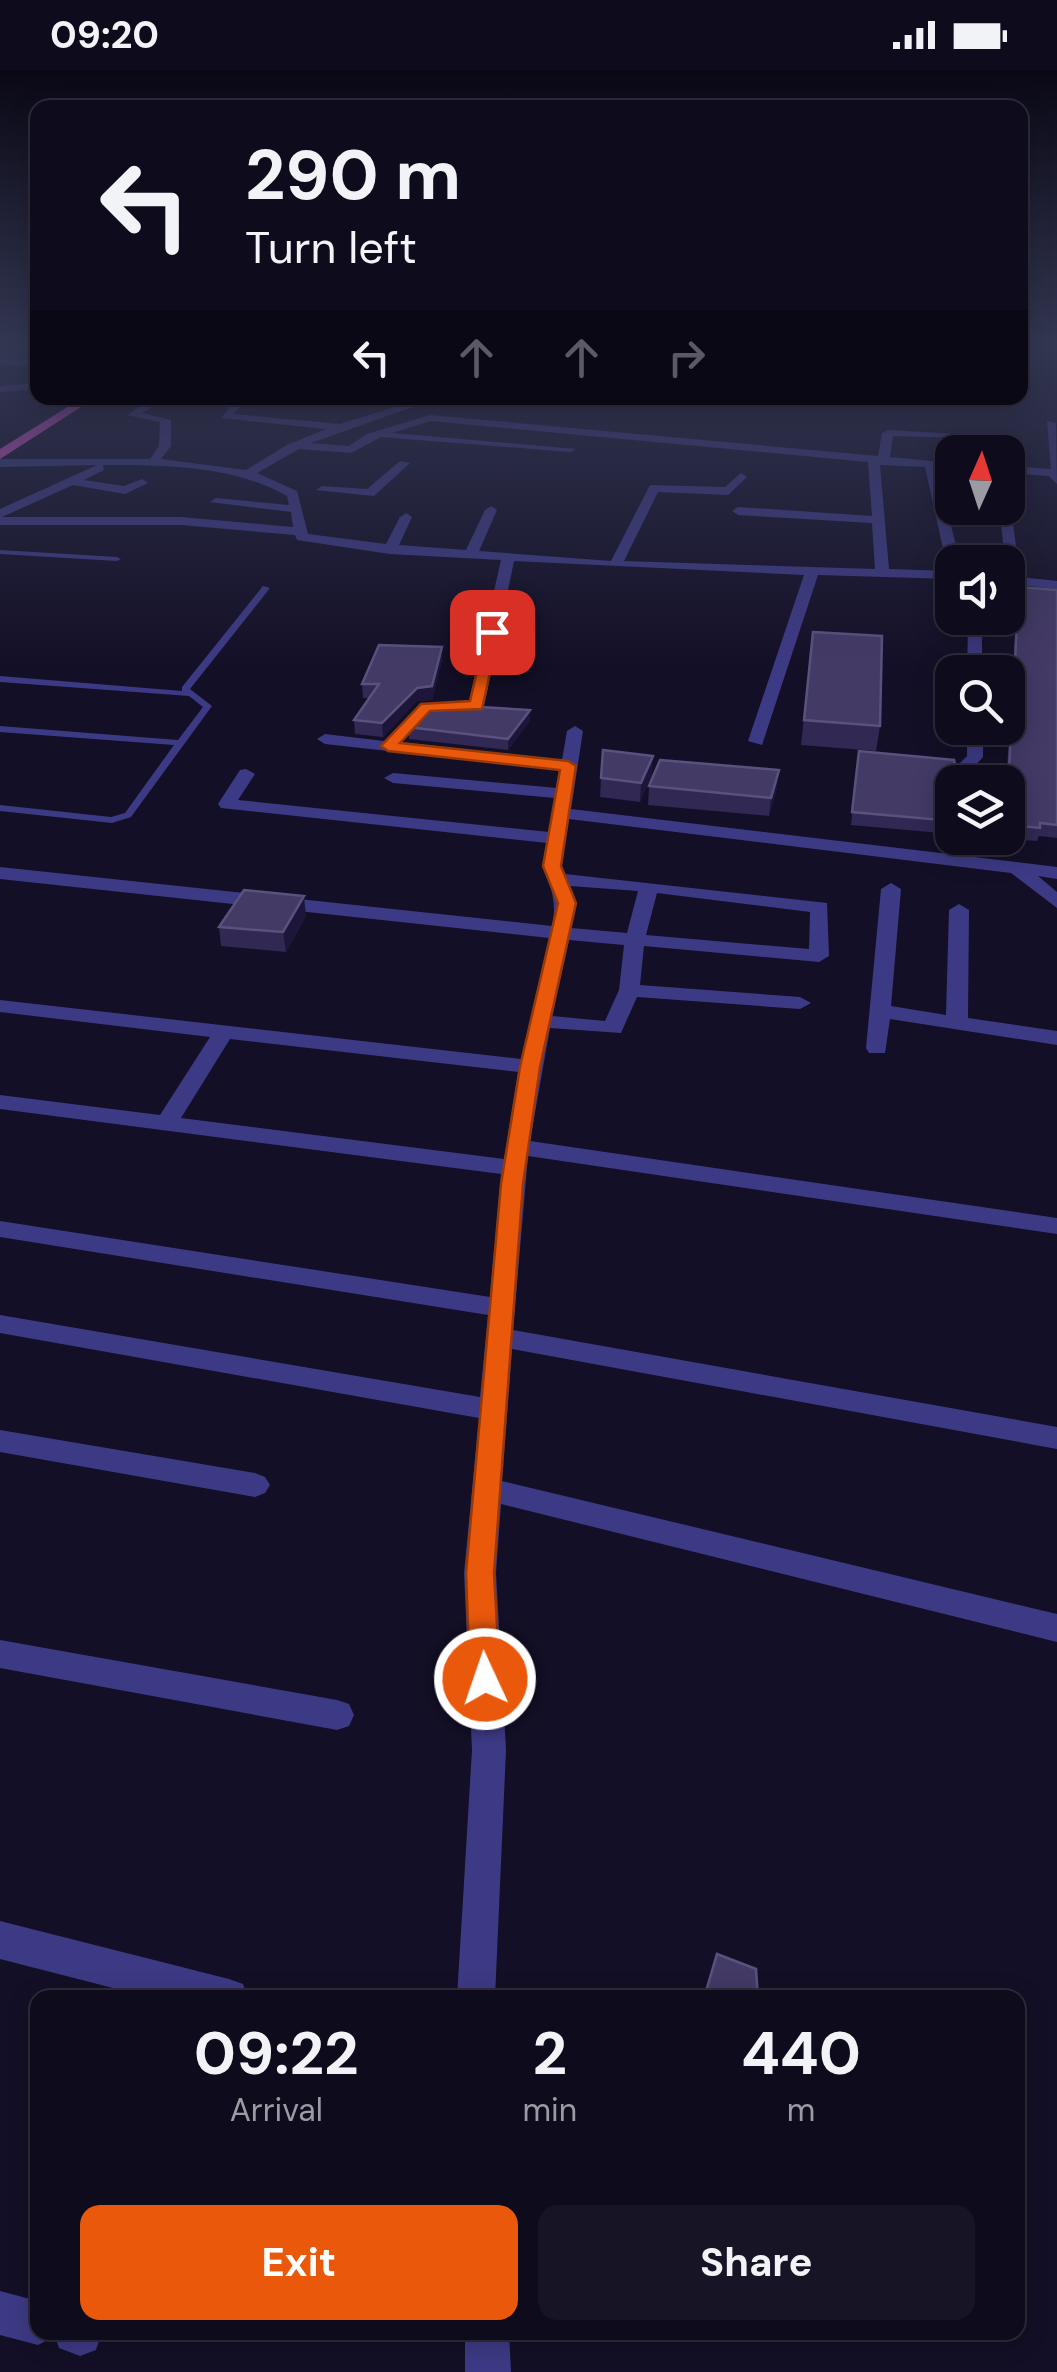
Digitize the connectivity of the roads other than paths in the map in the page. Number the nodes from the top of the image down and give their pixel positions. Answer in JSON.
{"nodes":[{"id":1,"x":160,"y":453,"type":"edge"},
{"id":2,"x":278,"y":453,"type":"edge"},
{"id":3,"x":792,"y":453,"type":"edge"},
{"id":4,"x":882,"y":453,"type":"edge"},
{"id":5,"x":879,"y":462,"type":"junction"},
{"id":6,"x":0,"y":463,"type":"edge"},
{"id":7,"x":152,"y":463,"type":"junction"},
{"id":8,"x":106,"y":464,"type":"junction"},
{"id":9,"x":404,"y":464,"type":"dead end"},
{"id":10,"x":930,"y":465,"type":"junction"},
{"id":11,"x":935,"y":465,"type":"edge"},
{"id":12,"x":345,"y":471,"type":"dead end"},
{"id":13,"x":1025,"y":472,"type":"edge"},
{"id":14,"x":248,"y":474,"type":"junction"},
{"id":15,"x":1056,"y":475,"type":"edge"},
{"id":16,"x":740,"y":477,"type":"dead end"},
{"id":17,"x":71,"y":481,"type":"junction"},
{"id":18,"x":142,"y":483,"type":"dead end"},
{"id":19,"x":322,"y":490,"type":"junction"},
{"id":20,"x":294,"y":501,"type":"junction"},
{"id":21,"x":216,"y":502,"type":"dead end"},
{"id":22,"x":491,"y":510,"type":"dead end"},
{"id":23,"x":738,"y":511,"type":"dead end"},
{"id":24,"x":406,"y":517,"type":"dead end"},
{"id":25,"x":0,"y":518,"type":"edge"},
{"id":26,"x":880,"y":520,"type":"junction"},
{"id":27,"x":297,"y":531,"type":"junction"},
{"id":28,"x":948,"y":545,"type":"edge"},
{"id":29,"x":390,"y":550,"type":"junction"},
{"id":30,"x":0,"y":552,"type":"edge"},
{"id":31,"x":470,"y":555,"type":"junction"},
{"id":32,"x":508,"y":558,"type":"junction"},
{"id":33,"x":117,"y":559,"type":"dead end"},
{"id":34,"x":615,"y":565,"type":"junction"},
{"id":35,"x":812,"y":572,"type":"junction"},
{"id":36,"x":882,"y":572,"type":"junction"},
{"id":37,"x":935,"y":575,"type":"edge"},
{"id":38,"x":1025,"y":582,"type":"edge"},
{"id":39,"x":1057,"y":585,"type":"edge"},
{"id":40,"x":266,"y":588,"type":"dead end"},
{"id":41,"x":0,"y":679,"type":"edge"},
{"id":42,"x":187,"y":694,"type":"junction"},
{"id":43,"x":0,"y":728,"type":"edge"},
{"id":44,"x":575,"y":731,"type":"dead end"},
{"id":45,"x":326,"y":739,"type":"dead end"},
{"id":46,"x":756,"y":741,"type":"dead end"},
{"id":47,"x":180,"y":743,"type":"junction"},
{"id":48,"x":397,"y":747,"type":"junction"},
{"id":49,"x":568,"y":766,"type":"junction"},
{"id":50,"x":246,"y":774,"type":"dead end"},
{"id":51,"x":384,"y":799,"type":"junction"},
{"id":52,"x":0,"y":808,"type":"edge"},
{"id":53,"x":560,"y":815,"type":"junction"},
{"id":54,"x":961,"y":855,"type":"edge"},
{"id":55,"x":961,"y":862,"type":"junction"},
{"id":56,"x":1016,"y":868,"type":"junction"},
{"id":57,"x":0,"y":873,"type":"edge"},
{"id":58,"x":1057,"y":874,"type":"edge"},
{"id":59,"x":557,"y":878,"type":"junction"},
{"id":60,"x":650,"y":886,"type":"junction"},
{"id":61,"x":891,"y":889,"type":"dead end"},
{"id":62,"x":1057,"y":902,"type":"edge"},
{"id":63,"x":959,"y":910,"type":"dead end"},
{"id":64,"x":560,"y":932,"type":"junction"},
{"id":65,"x":635,"y":939,"type":"junction"},
{"id":66,"x":628,"y":990,"type":"junction"},
{"id":67,"x":800,"y":1003,"type":"dead end"},
{"id":68,"x":0,"y":1006,"type":"edge"},
{"id":69,"x":880,"y":1012,"type":"junction"},
{"id":70,"x":540,"y":1021,"type":"junction"},
{"id":71,"x":957,"y":1023,"type":"junction"},
{"id":72,"x":224,"y":1032,"type":"junction"},
{"id":73,"x":1057,"y":1038,"type":"edge"},
{"id":74,"x":877,"y":1048,"type":"dead end"},
{"id":75,"x":530,"y":1067,"type":"junction"},
{"id":76,"x":0,"y":1102,"type":"edge"},
{"id":77,"x":166,"y":1124,"type":"junction"},
{"id":78,"x":516,"y":1157,"type":"junction"},
{"id":79,"x":1057,"y":1226,"type":"edge"},
{"id":80,"x":0,"y":1229,"type":"edge"},
{"id":81,"x":500,"y":1322,"type":"junction"},
{"id":82,"x":0,"y":1324,"type":"edge"},
{"id":83,"x":494,"y":1410,"type":"junction"},
{"id":84,"x":1057,"y":1438,"type":"edge"},
{"id":85,"x":0,"y":1441,"type":"edge"},
{"id":86,"x":255,"y":1485,"type":"dead end"},
{"id":87,"x":487,"y":1489,"type":"junction"},
{"id":88,"x":1057,"y":1628,"type":"edge"},
{"id":89,"x":0,"y":1654,"type":"edge"},
{"id":90,"x":336,"y":1715,"type":"dead end"},
{"id":91,"x":0,"y":1940,"type":"edge"},
{"id":92,"x":197,"y":1990,"type":"edge"},
{"id":93,"x":476,"y":1990,"type":"edge"},
{"id":94,"x":0,"y":2313,"type":"edge"},
{"id":95,"x":30,"y":2321,"type":"edge"},
{"id":96,"x":487,"y":2340,"type":"edge"},
{"id":97,"x":488,"y":2372,"type":"edge"}],
"edges":[{"from":1,"to":7,"type":"street"},
{"from":2,"to":14,"type":"street"},
{"from":3,"to":5,"type":"street"},
{"from":4,"to":5,"type":"street"},
{"from":5,"to":10,"type":"street"},
{"from":5,"to":26,"type":"street"},
{"from":6,"to":8,"type":"street"},
{"from":7,"to":8,"type":"street"},
{"from":7,"to":14,"type":"street"},
{"from":8,"to":17,"type":"street"},
{"from":9,"to":19,"type":"street"},
{"from":10,"to":11,"type":"street"},
{"from":10,"to":28,"type":"street"},
{"from":12,"to":19,"type":"street"},
{"from":13,"to":15,"type":"street"},
{"from":14,"to":20,"type":"street"},
{"from":16,"to":34,"type":"street"},
{"from":17,"to":18,"type":"street"},
{"from":17,"to":25,"type":"street"},
{"from":19,"to":20,"type":"street"},
{"from":20,"to":21,"type":"street"},
{"from":20,"to":27,"type":"street"},
{"from":22,"to":31,"type":"street"},
{"from":23,"to":26,"type":"street"},
{"from":24,"to":29,"type":"street"},
{"from":25,"to":27,"type":"street"},
{"from":26,"to":36,"type":"street"},
{"from":27,"to":29,"type":"street"},
{"from":29,"to":31,"type":"street"},
{"from":30,"to":33,"type":"lane"},
{"from":31,"to":32,"type":"street"},
{"from":32,"to":34,"type":"street"},
{"from":32,"to":48,"type":"street"},
{"from":34,"to":35,"type":"street"},
{"from":35,"to":36,"type":"street"},
{"from":35,"to":46,"type":"street"},
{"from":36,"to":37,"type":"street"},
{"from":38,"to":39,"type":"street"},
{"from":40,"to":42,"type":"lane"},
{"from":41,"to":42,"type":"lane"},
{"from":42,"to":47,"type":"lane"},
{"from":43,"to":47,"type":"lane"},
{"from":44,"to":49,"type":"street"},
{"from":45,"to":48,"type":"street"},
{"from":47,"to":52,"type":"lane"},
{"from":48,"to":49,"type":"street"},
{"from":48,"to":51,"type":"street"},
{"from":49,"to":53,"type":"street"},
{"from":50,"to":51,"type":"street"},
{"from":51,"to":53,"type":"street"},
{"from":51,"to":53,"type":"street"},
{"from":53,"to":55,"type":"street"},
{"from":53,"to":59,"type":"street"},
{"from":54,"to":55,"type":"street"},
{"from":55,"to":56,"type":"street"},
{"from":56,"to":58,"type":"street"},
{"from":56,"to":62,"type":"street"},
{"from":57,"to":64,"type":"street"},
{"from":59,"to":60,"type":"street"},
{"from":59,"to":64,"type":"street"},
{"from":60,"to":65,"type":"street"},
{"from":60,"to":65,"type":"street"},
{"from":61,"to":69,"type":"street"},
{"from":63,"to":71,"type":"street"},
{"from":64,"to":65,"type":"street"},
{"from":64,"to":70,"type":"street"},
{"from":65,"to":66,"type":"street"},
{"from":66,"to":67,"type":"street"},
{"from":66,"to":70,"type":"street"},
{"from":68,"to":72,"type":"street"},
{"from":69,"to":71,"type":"street"},
{"from":69,"to":74,"type":"street"},
{"from":70,"to":75,"type":"street"},
{"from":71,"to":73,"type":"street"},
{"from":72,"to":75,"type":"street"},
{"from":72,"to":77,"type":"street"},
{"from":75,"to":78,"type":"street"},
{"from":76,"to":77,"type":"street"},
{"from":77,"to":78,"type":"street"},
{"from":78,"to":79,"type":"street"},
{"from":78,"to":81,"type":"street"},
{"from":80,"to":81,"type":"street"},
{"from":81,"to":83,"type":"street"},
{"from":81,"to":84,"type":"street"},
{"from":82,"to":83,"type":"street"},
{"from":83,"to":87,"type":"street"},
{"from":85,"to":86,"type":"street"},
{"from":87,"to":88,"type":"street"},
{"from":87,"to":93,"type":"street"},
{"from":89,"to":90,"type":"street"},
{"from":91,"to":92,"type":"street"},
{"from":94,"to":95,"type":"street"},
{"from":96,"to":97,"type":"street"}]}
